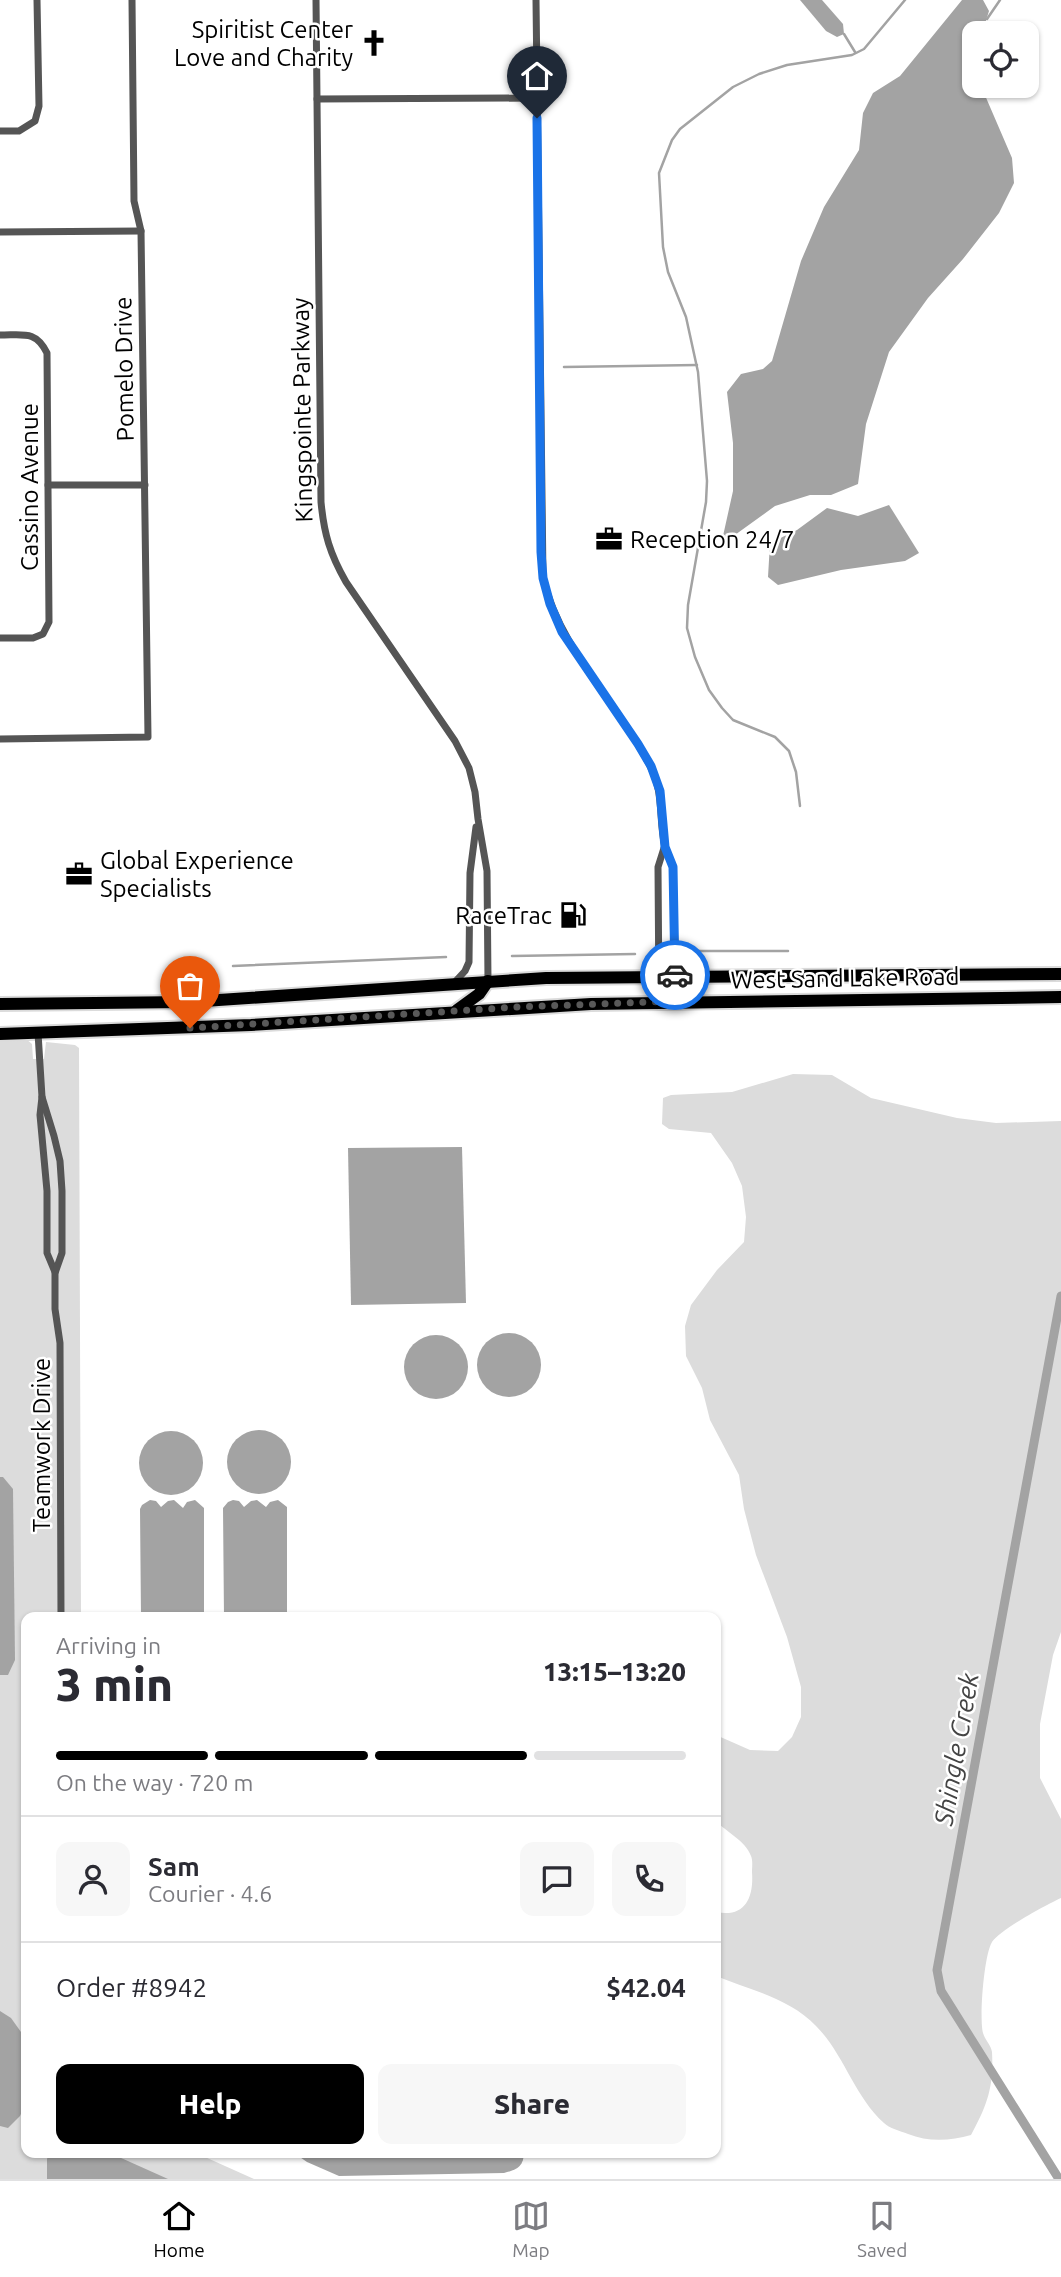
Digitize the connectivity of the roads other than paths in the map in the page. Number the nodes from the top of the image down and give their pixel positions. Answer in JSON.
{"nodes":[{"id":1,"x":37,"y":0,"type":"edge"},
{"id":2,"x":132,"y":0,"type":"edge"},
{"id":3,"x":316,"y":0,"type":"edge"},
{"id":4,"x":536,"y":0,"type":"edge"},
{"id":5,"x":537,"y":98,"type":"junction"},
{"id":6,"x":317,"y":99,"type":"junction"},
{"id":7,"x":0,"y":131,"type":"edge"},
{"id":8,"x":141,"y":231,"type":"junction"},
{"id":9,"x":0,"y":232,"type":"edge"},
{"id":10,"x":0,"y":335,"type":"edge"},
{"id":11,"x":48,"y":485,"type":"junction"},
{"id":12,"x":145,"y":485,"type":"junction"},
{"id":13,"x":0,"y":638,"type":"edge"},
{"id":14,"x":0,"y":739,"type":"edge"},
{"id":15,"x":478,"y":819,"type":"junction"},
{"id":16,"x":665,"y":847,"type":"junction"},
{"id":17,"x":658,"y":902,"type":"junction"},
{"id":18,"x":675,"y":902,"type":"junction"},
{"id":19,"x":1061,"y":974,"type":"edge"},
{"id":20,"x":675,"y":976,"type":"junction"},
{"id":21,"x":659,"y":977,"type":"junction"},
{"id":22,"x":488,"y":981,"type":"junction"},
{"id":23,"x":454,"y":983,"type":"junction"},
{"id":24,"x":1061,"y":997,"type":"edge"},
{"id":25,"x":676,"y":1001,"type":"junction"},
{"id":26,"x":659,"y":1002,"type":"junction"},
{"id":27,"x":0,"y":1004,"type":"edge"},
{"id":28,"x":457,"y":1011,"type":"junction"},
{"id":29,"x":38,"y":1033,"type":"junction"},
{"id":30,"x":0,"y":1034,"type":"edge"},
{"id":31,"x":42,"y":1097,"type":"junction"},
{"id":32,"x":55,"y":1273,"type":"junction"},
{"id":33,"x":61,"y":1612,"type":"edge"}],
"edges":[{"from":1,"to":7,"type":"street"},
{"from":2,"to":8,"type":"street","name":"Pomelo Drive"},
{"from":3,"to":6,"type":"street","name":"Kingspointe Parkway"},
{"from":4,"to":5,"type":"street"},
{"from":5,"to":6,"type":"street"},
{"from":5,"to":16,"type":"street"},
{"from":6,"to":15,"type":"street","name":"Kingspointe Parkway"},
{"from":8,"to":9,"type":"street"},
{"from":8,"to":12,"type":"street","name":"Pomelo Drive"},
{"from":10,"to":11,"type":"street","name":"Cassino Avenue"},
{"from":11,"to":12,"type":"street"},
{"from":11,"to":13,"type":"street","name":"Cassino Avenue"},
{"from":12,"to":14,"type":"street","name":"Pomelo Drive"},
{"from":15,"to":22,"type":"street","name":"Kingspointe Parkway"},
{"from":15,"to":23,"type":"street","name":"Kingspointe Parkway"},
{"from":16,"to":17,"type":"street"},
{"from":16,"to":18,"type":"street"},
{"from":17,"to":18,"type":"street"},
{"from":17,"to":21,"type":"street"},
{"from":18,"to":20,"type":"street"},
{"from":19,"to":20,"type":"main road","name":"West Sand Lake Road"},
{"from":20,"to":21,"type":"main road","name":"West Sand Lake Road"},
{"from":20,"to":25,"type":"street"},
{"from":21,"to":22,"type":"main road","name":"West Sand Lake Road"},
{"from":21,"to":26,"type":"street"},
{"from":22,"to":23,"type":"main road","name":"West Sand Lake Road"},
{"from":22,"to":28,"type":"main road"},
{"from":23,"to":27,"type":"main road","name":"West Sand Lake Road"},
{"from":24,"to":25,"type":"main road","name":"West Sand Lake Road"},
{"from":25,"to":26,"type":"main road","name":"West Sand Lake Road"},
{"from":26,"to":28,"type":"main road","name":"West Sand Lake Road"},
{"from":28,"to":29,"type":"main road","name":"West Sand Lake Road"},
{"from":29,"to":30,"type":"main road","name":"West Sand Lake Road"},
{"from":29,"to":31,"type":"street","name":"Teamwork Drive"},
{"from":31,"to":32,"type":"street","name":"Teamwork Drive"},
{"from":31,"to":32,"type":"street","name":"Teamwork Drive"},
{"from":32,"to":33,"type":"street","name":"Teamwork Drive"}]}
